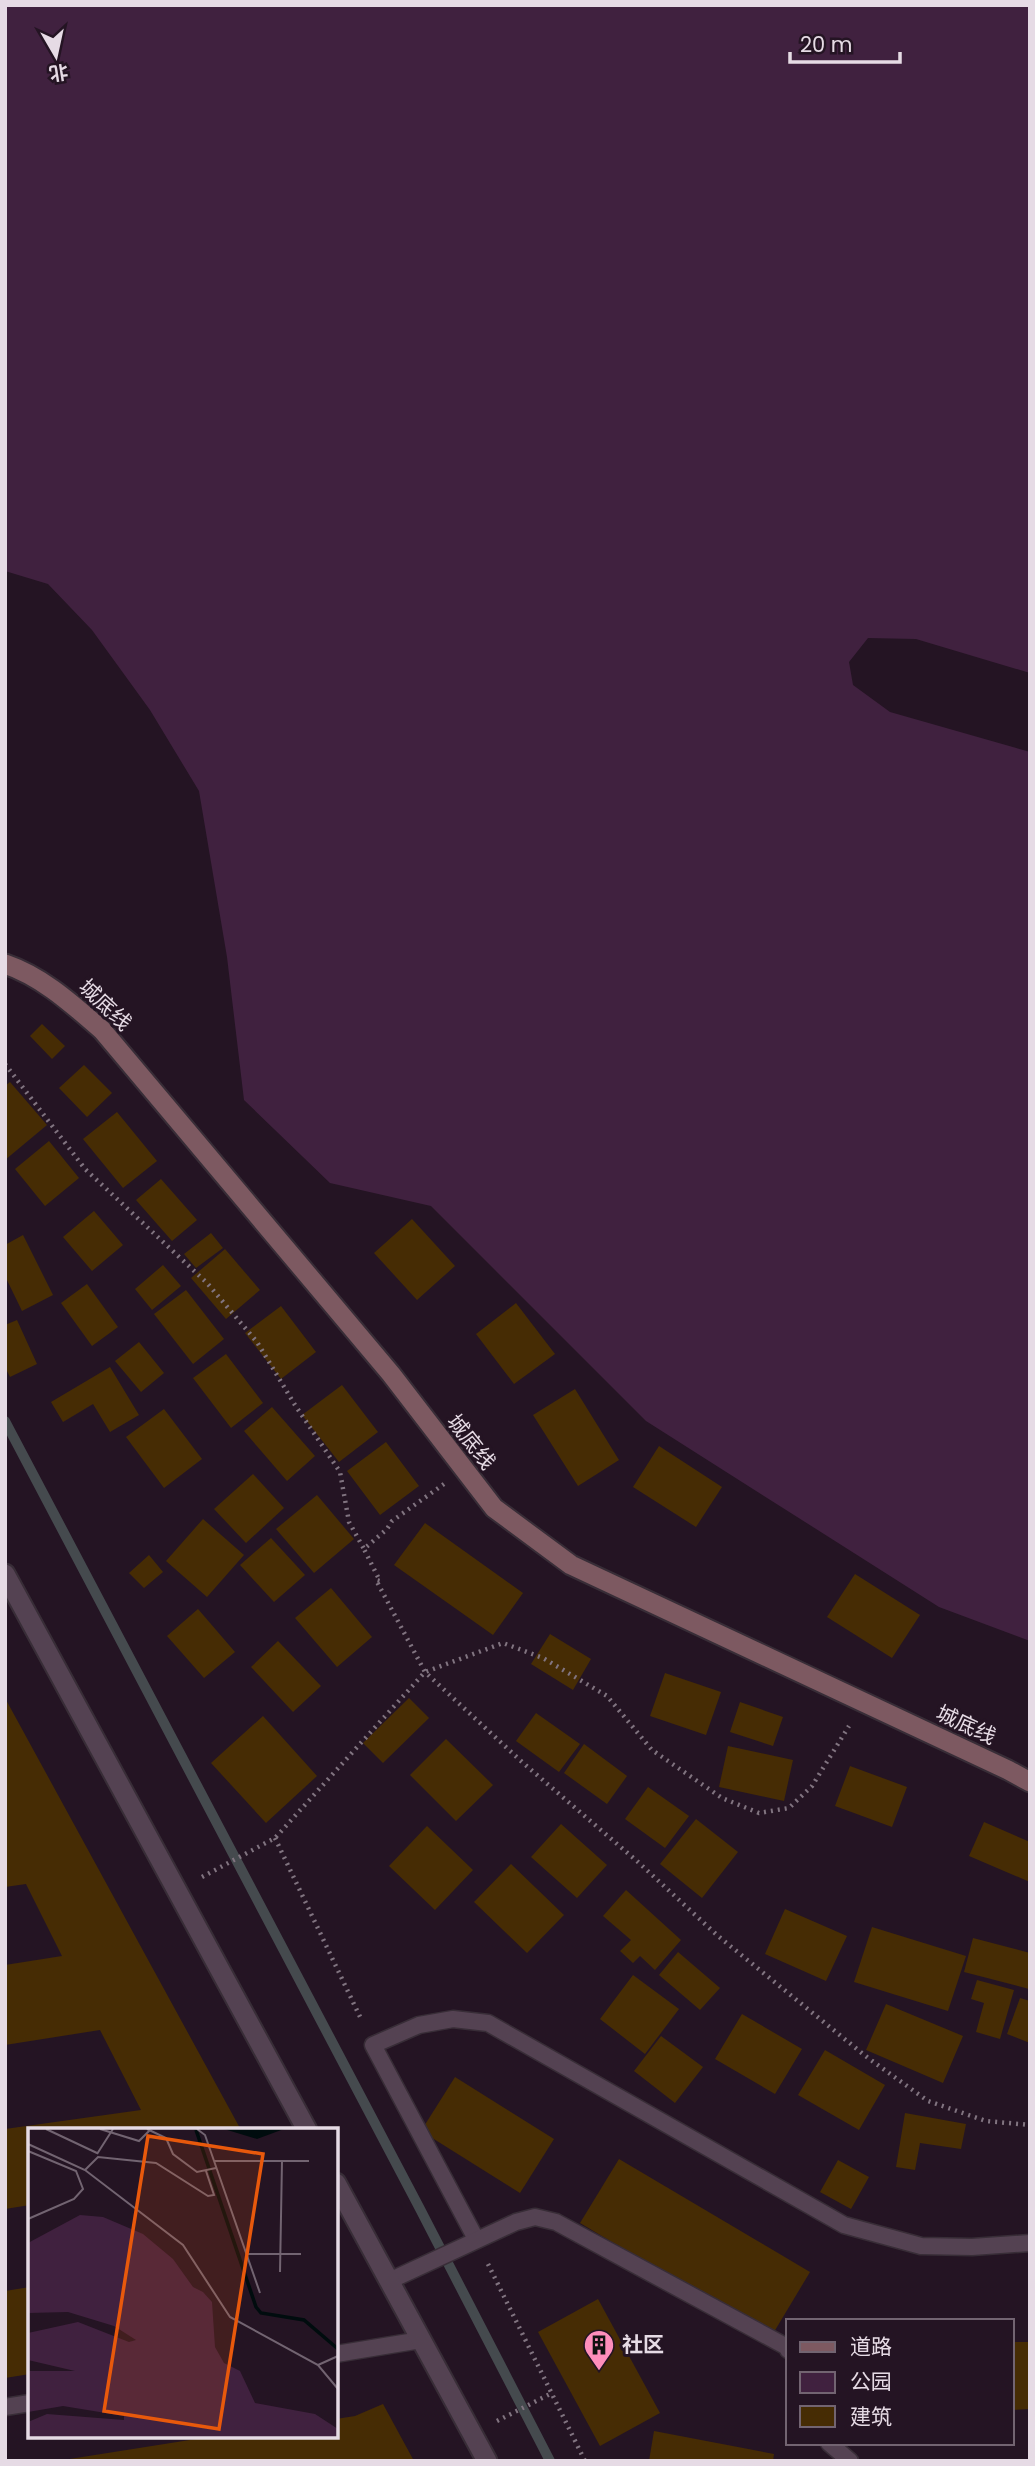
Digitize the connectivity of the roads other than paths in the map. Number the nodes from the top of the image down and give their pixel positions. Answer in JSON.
{"nodes":[{"id":1,"x":5,"y":964,"type":"edge"},
{"id":2,"x":5,"y":1574,"type":"edge"},
{"id":3,"x":1030,"y":1783,"type":"edge"},
{"id":4,"x":306,"y":2128,"type":"edge"},
{"id":5,"x":338,"y":2187,"type":"edge"},
{"id":6,"x":476,"y":2239,"type":"junction"},
{"id":7,"x":1030,"y":2243,"type":"edge"},
{"id":8,"x":389,"y":2281,"type":"junction"},
{"id":9,"x":421,"y":2340,"type":"junction"},
{"id":10,"x":786,"y":2346,"type":"edge"},
{"id":11,"x":338,"y":2354,"type":"edge"},
{"id":12,"x":28,"y":2403,"type":"edge"},
{"id":13,"x":5,"y":2407,"type":"edge"},
{"id":14,"x":831,"y":2445,"type":"edge"},
{"id":15,"x":487,"y":2461,"type":"edge"},
{"id":16,"x":849,"y":2461,"type":"edge"}],
"edges":[{"from":1,"to":3,"type":"main road","name":"城底线"},
{"from":2,"to":4,"type":"street"},
{"from":5,"to":8,"type":"street"},
{"from":6,"to":7,"type":"lane"},
{"from":6,"to":8,"type":"lane"},
{"from":6,"to":10,"type":"lane"},
{"from":8,"to":9,"type":"street"},
{"from":9,"to":11,"type":"lane"},
{"from":9,"to":15,"type":"street"},
{"from":12,"to":13,"type":"lane"},
{"from":14,"to":16,"type":"lane"}]}
